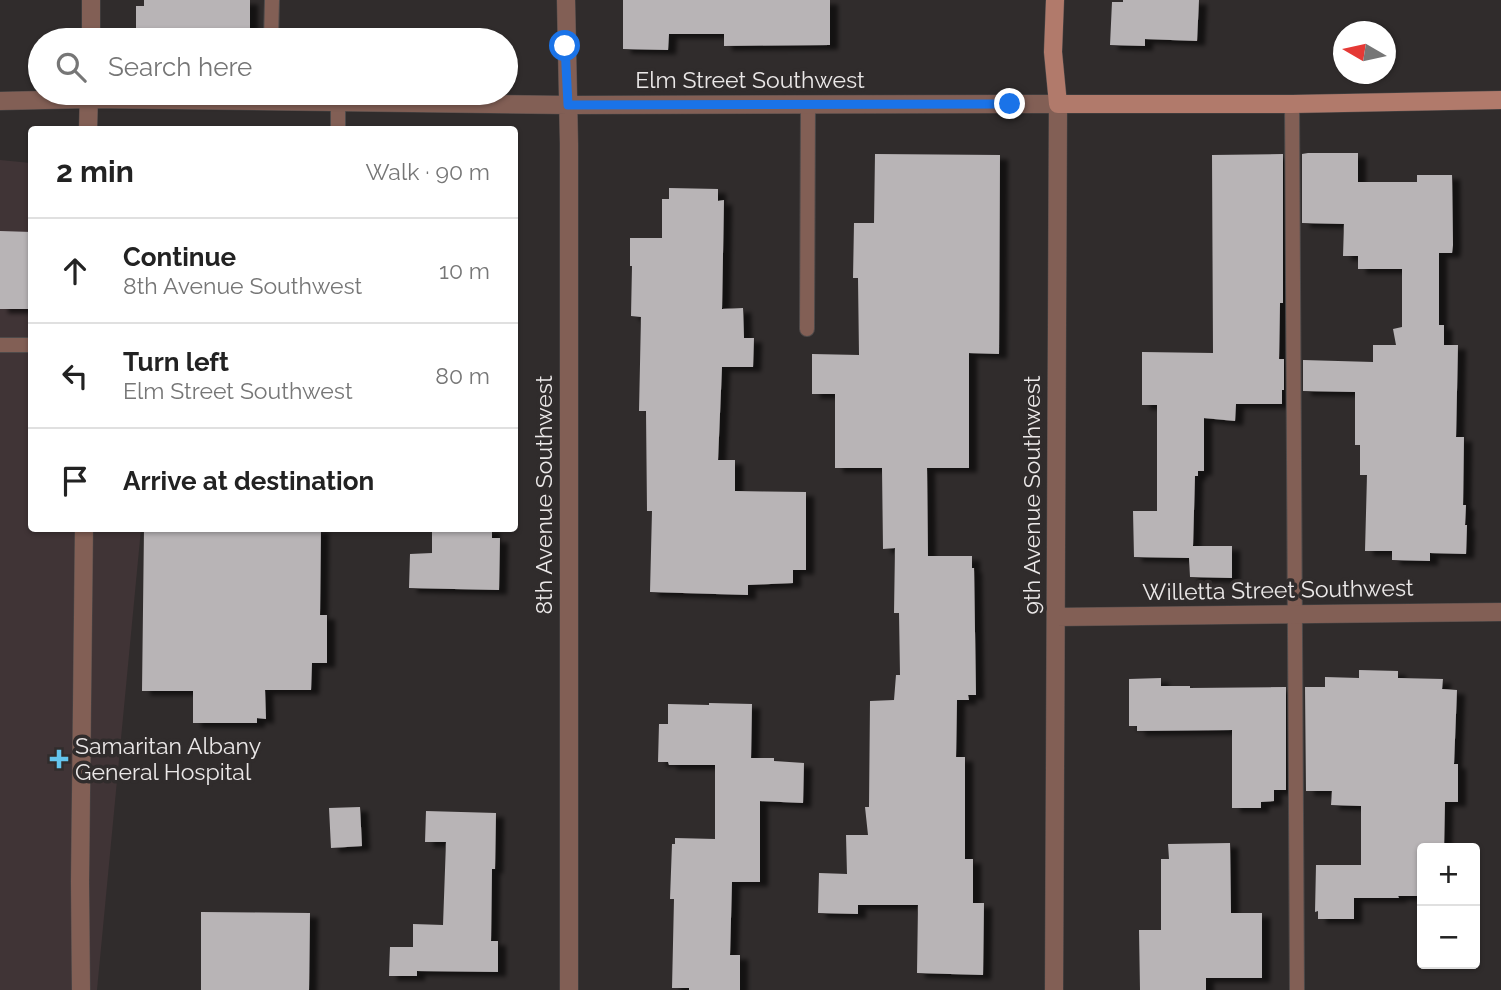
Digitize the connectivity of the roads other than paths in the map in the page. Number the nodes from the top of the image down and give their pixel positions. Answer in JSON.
{"nodes":[{"id":1,"x":91,"y":0,"type":"edge"},
{"id":2,"x":272,"y":0,"type":"edge"},
{"id":3,"x":566,"y":0,"type":"edge"},
{"id":4,"x":1055,"y":0,"type":"edge"},
{"id":5,"x":91,"y":28,"type":"edge"},
{"id":6,"x":271,"y":28,"type":"edge"},
{"id":7,"x":28,"y":99,"type":"edge"},
{"id":8,"x":1501,"y":100,"type":"edge"},
{"id":9,"x":0,"y":101,"type":"edge"},
{"id":10,"x":1058,"y":104,"type":"junction"},
{"id":11,"x":1292,"y":104,"type":"junction"},
{"id":12,"x":89,"y":105,"type":"edge"},
{"id":13,"x":338,"y":105,"type":"edge"},
{"id":14,"x":518,"y":105,"type":"edge"},
{"id":15,"x":568,"y":105,"type":"junction"},
{"id":16,"x":808,"y":105,"type":"junction"},
{"id":17,"x":88,"y":126,"type":"edge"},
{"id":18,"x":338,"y":126,"type":"edge"},
{"id":19,"x":807,"y":329,"type":"dead end"},
{"id":20,"x":0,"y":345,"type":"edge"},
{"id":21,"x":28,"y":345,"type":"edge"},
{"id":22,"x":84,"y":532,"type":"edge"},
{"id":23,"x":1501,"y":612,"type":"edge"},
{"id":24,"x":1295,"y":614,"type":"junction"},
{"id":25,"x":1056,"y":617,"type":"junction"},
{"id":26,"x":81,"y":990,"type":"edge"},
{"id":27,"x":569,"y":990,"type":"edge"},
{"id":28,"x":1055,"y":990,"type":"edge"},
{"id":29,"x":1297,"y":990,"type":"edge"}],
"edges":[{"from":1,"to":5,"type":"street"},
{"from":2,"to":6,"type":"lane"},
{"from":3,"to":15,"type":"street","name":"8th Avenue Southwest"},
{"from":4,"to":10,"type":"street","name":"9th Avenue Southwest"},
{"from":7,"to":9,"type":"street","name":"Elm Street Southwest"},
{"from":8,"to":11,"type":"street","name":"Elm Street Southwest"},
{"from":10,"to":11,"type":"street","name":"Elm Street Southwest"},
{"from":10,"to":16,"type":"street","name":"Elm Street Southwest"},
{"from":10,"to":25,"type":"street","name":"9th Avenue Southwest"},
{"from":11,"to":24,"type":"lane"},
{"from":12,"to":17,"type":"street"},
{"from":13,"to":18,"type":"lane"},
{"from":14,"to":15,"type":"street","name":"Elm Street Southwest"},
{"from":15,"to":16,"type":"street","name":"Elm Street Southwest"},
{"from":15,"to":27,"type":"street","name":"8th Avenue Southwest"},
{"from":16,"to":19,"type":"lane"},
{"from":20,"to":21,"type":"lane"},
{"from":22,"to":26,"type":"street"},
{"from":23,"to":24,"type":"street","name":"Willetta Street Southwest"},
{"from":24,"to":25,"type":"street","name":"Willetta Street Southwest"},
{"from":24,"to":29,"type":"lane"},
{"from":25,"to":28,"type":"street","name":"9th Avenue Southwest"}]}
